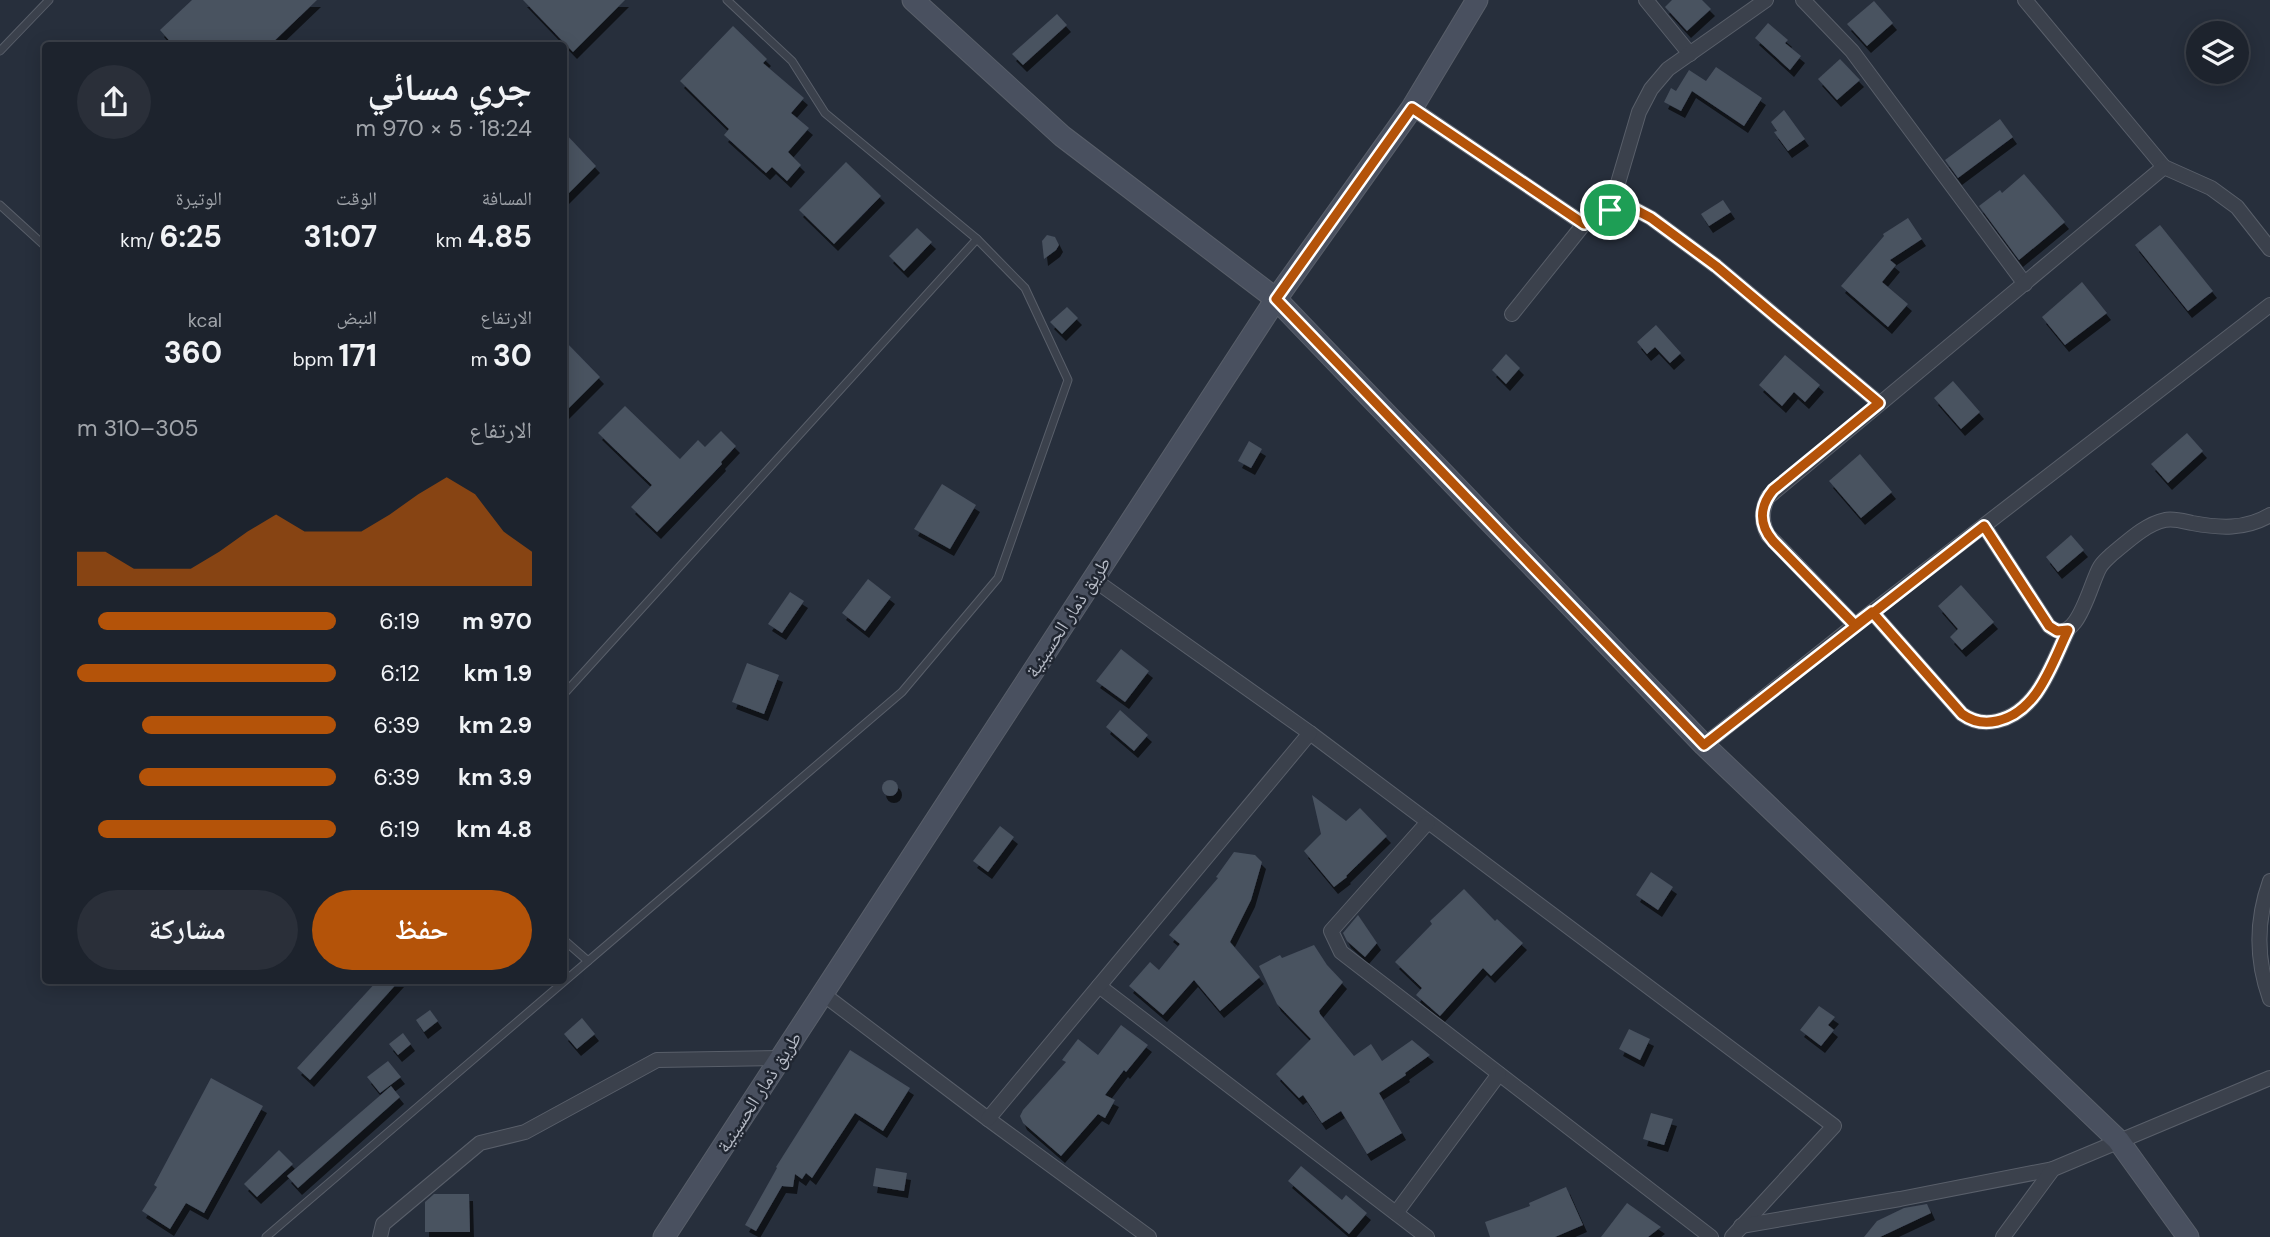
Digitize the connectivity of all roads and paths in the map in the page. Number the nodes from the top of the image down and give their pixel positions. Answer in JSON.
{"nodes":[{"id":1,"x":49,"y":0,"type":"edge"},
{"id":2,"x":727,"y":0,"type":"edge"},
{"id":3,"x":913,"y":0,"type":"edge"},
{"id":4,"x":1477,"y":0,"type":"edge"},
{"id":5,"x":1646,"y":0,"type":"edge"},
{"id":6,"x":1766,"y":0,"type":"edge"},
{"id":7,"x":1803,"y":0,"type":"edge"},
{"id":8,"x":2025,"y":0,"type":"edge"},
{"id":9,"x":0,"y":51,"type":"edge"},
{"id":10,"x":1690,"y":54,"type":"junction"},
{"id":11,"x":1412,"y":108,"type":"junction"},
{"id":12,"x":2164,"y":167,"type":"junction"},
{"id":13,"x":0,"y":205,"type":"edge"},
{"id":14,"x":1610,"y":210,"type":"junction"},
{"id":15,"x":1584,"y":224,"type":"junction"},
{"id":16,"x":976,"y":239,"type":"junction"},
{"id":17,"x":42,"y":243,"type":"edge"},
{"id":18,"x":2270,"y":249,"type":"edge"},
{"id":19,"x":2025,"y":284,"type":"junction"},
{"id":20,"x":1276,"y":299,"type":"junction"},
{"id":21,"x":2270,"y":305,"type":"edge"},
{"id":22,"x":1511,"y":314,"type":"dead end"},
{"id":23,"x":1879,"y":403,"type":"junction"},
{"id":24,"x":2270,"y":515,"type":"edge"},
{"id":25,"x":1984,"y":526,"type":"junction"},
{"id":26,"x":1093,"y":579,"type":"junction"},
{"id":27,"x":1872,"y":612,"type":"junction"},
{"id":28,"x":1855,"y":625,"type":"junction"},
{"id":29,"x":2068,"y":630,"type":"junction"},
{"id":30,"x":567,"y":691,"type":"edge"},
{"id":31,"x":1310,"y":733,"type":"junction"},
{"id":32,"x":1704,"y":745,"type":"junction"},
{"id":33,"x":1428,"y":822,"type":"junction"},
{"id":34,"x":2270,"y":881,"type":"edge"},
{"id":35,"x":567,"y":943,"type":"edge"},
{"id":36,"x":588,"y":961,"type":"junction"},
{"id":37,"x":567,"y":979,"type":"edge"},
{"id":38,"x":561,"y":984,"type":"edge"},
{"id":39,"x":1099,"y":986,"type":"junction"},
{"id":40,"x":823,"y":994,"type":"junction"},
{"id":41,"x":2270,"y":999,"type":"edge"},
{"id":42,"x":782,"y":1058,"type":"junction"},
{"id":43,"x":1499,"y":1074,"type":"junction"},
{"id":44,"x":2270,"y":1078,"type":"edge"},
{"id":45,"x":988,"y":1119,"type":"junction"},
{"id":46,"x":2118,"y":1140,"type":"junction"},
{"id":47,"x":2053,"y":1169,"type":"junction"},
{"id":48,"x":1395,"y":1213,"type":"junction"},
{"id":49,"x":1737,"y":1232,"type":"edge"},
{"id":50,"x":266,"y":1237,"type":"edge"},
{"id":51,"x":380,"y":1237,"type":"edge"},
{"id":52,"x":664,"y":1237,"type":"edge"},
{"id":53,"x":1149,"y":1237,"type":"edge"},
{"id":54,"x":1427,"y":1237,"type":"edge"},
{"id":55,"x":1711,"y":1237,"type":"edge"},
{"id":56,"x":2003,"y":1237,"type":"edge"},
{"id":57,"x":2188,"y":1237,"type":"edge"}],
"edges":[{"from":1,"to":9,"type":"lane"},
{"from":2,"to":16,"type":"lane"},
{"from":3,"to":20,"type":"street"},
{"from":4,"to":11,"type":"street","name":"طريق ذمار الحسينية"},
{"from":5,"to":10,"type":"street"},
{"from":6,"to":10,"type":"street"},
{"from":7,"to":19,"type":"street"},
{"from":8,"to":12,"type":"street"},
{"from":10,"to":14,"type":"street"},
{"from":11,"to":15,"type":"street"},
{"from":11,"to":20,"type":"street","name":"طريق ذمار الحسينية"},
{"from":12,"to":18,"type":"street"},
{"from":12,"to":19,"type":"street"},
{"from":13,"to":17,"type":"lane"},
{"from":14,"to":15,"type":"street"},
{"from":14,"to":23,"type":"street"},
{"from":15,"to":22,"type":"street"},
{"from":16,"to":30,"type":"lane"},
{"from":16,"to":36,"type":"lane"},
{"from":19,"to":23,"type":"street"},
{"from":20,"to":26,"type":"street","name":"طريق ذمار الحسينية"},
{"from":20,"to":32,"type":"street"},
{"from":21,"to":25,"type":"street"},
{"from":23,"to":28,"type":"street"},
{"from":24,"to":29,"type":"street"},
{"from":25,"to":27,"type":"street"},
{"from":25,"to":29,"type":"street"},
{"from":26,"to":31,"type":"street"},
{"from":26,"to":40,"type":"street","name":"طريق ذمار الحسينية"},
{"from":27,"to":28,"type":"street"},
{"from":27,"to":29,"type":"street"},
{"from":28,"to":32,"type":"street"},
{"from":31,"to":33,"type":"street"},
{"from":31,"to":39,"type":"street"},
{"from":32,"to":46,"type":"street"},
{"from":33,"to":43,"type":"street"},
{"from":33,"to":49,"type":"street"},
{"from":34,"to":41,"type":"street"},
{"from":35,"to":36,"type":"lane"},
{"from":36,"to":37,"type":"lane"},
{"from":38,"to":50,"type":"lane"},
{"from":39,"to":45,"type":"street"},
{"from":39,"to":48,"type":"street"},
{"from":40,"to":42,"type":"street","name":"طريق ذمار الحسينية"},
{"from":40,"to":45,"type":"street"},
{"from":42,"to":51,"type":"street"},
{"from":42,"to":52,"type":"street","name":"طريق ذمار الحسينية"},
{"from":43,"to":48,"type":"street"},
{"from":43,"to":55,"type":"street"},
{"from":44,"to":46,"type":"street"},
{"from":45,"to":53,"type":"street"},
{"from":46,"to":47,"type":"street"},
{"from":46,"to":57,"type":"street"},
{"from":47,"to":49,"type":"street"},
{"from":47,"to":56,"type":"street"},
{"from":48,"to":54,"type":"street"}]}
